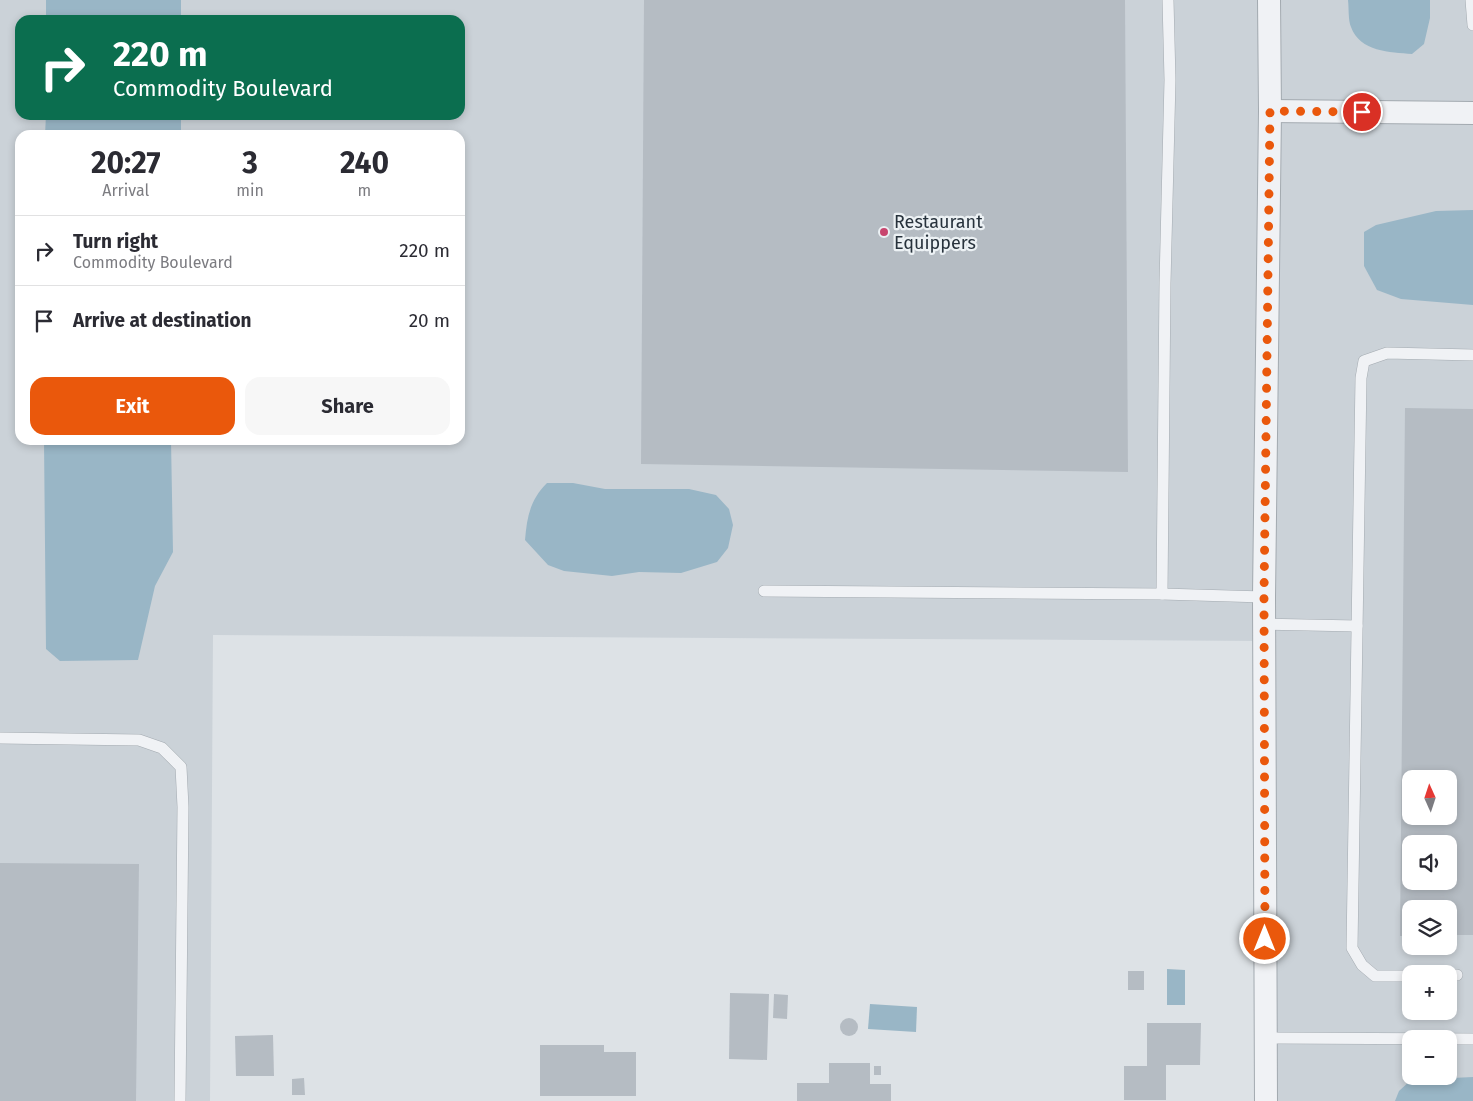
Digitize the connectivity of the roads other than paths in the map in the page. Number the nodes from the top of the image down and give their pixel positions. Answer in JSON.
{"nodes":[{"id":1,"x":1168,"y":0,"type":"edge"},
{"id":2,"x":1269,"y":0,"type":"edge"},
{"id":3,"x":1471,"y":0,"type":"edge"},
{"id":4,"x":1473,"y":25,"type":"edge"},
{"id":5,"x":1270,"y":111,"type":"junction"},
{"id":6,"x":1473,"y":113,"type":"edge"},
{"id":7,"x":1473,"y":355,"type":"edge"},
{"id":8,"x":764,"y":590,"type":"dead end"},
{"id":9,"x":1162,"y":594,"type":"junction"},
{"id":10,"x":1264,"y":597,"type":"junction"},
{"id":11,"x":1264,"y":624,"type":"junction"},
{"id":12,"x":1357,"y":626,"type":"junction"},
{"id":13,"x":0,"y":738,"type":"edge"},
{"id":14,"x":1402,"y":976,"type":"edge"},
{"id":15,"x":1265,"y":1038,"type":"junction"},
{"id":16,"x":1473,"y":1039,"type":"edge"},
{"id":17,"x":180,"y":1101,"type":"edge"},
{"id":18,"x":1266,"y":1101,"type":"edge"}],
"edges":[{"from":1,"to":9,"type":"lane"},
{"from":2,"to":5,"type":"street"},
{"from":3,"to":4,"type":"lane"},
{"from":5,"to":6,"type":"street"},
{"from":5,"to":10,"type":"street"},
{"from":7,"to":12,"type":"lane"},
{"from":8,"to":9,"type":"lane"},
{"from":9,"to":10,"type":"lane"},
{"from":10,"to":11,"type":"street"},
{"from":11,"to":12,"type":"lane"},
{"from":11,"to":15,"type":"street"},
{"from":12,"to":14,"type":"lane"},
{"from":13,"to":17,"type":"lane"},
{"from":15,"to":16,"type":"lane"},
{"from":15,"to":18,"type":"street"}]}
